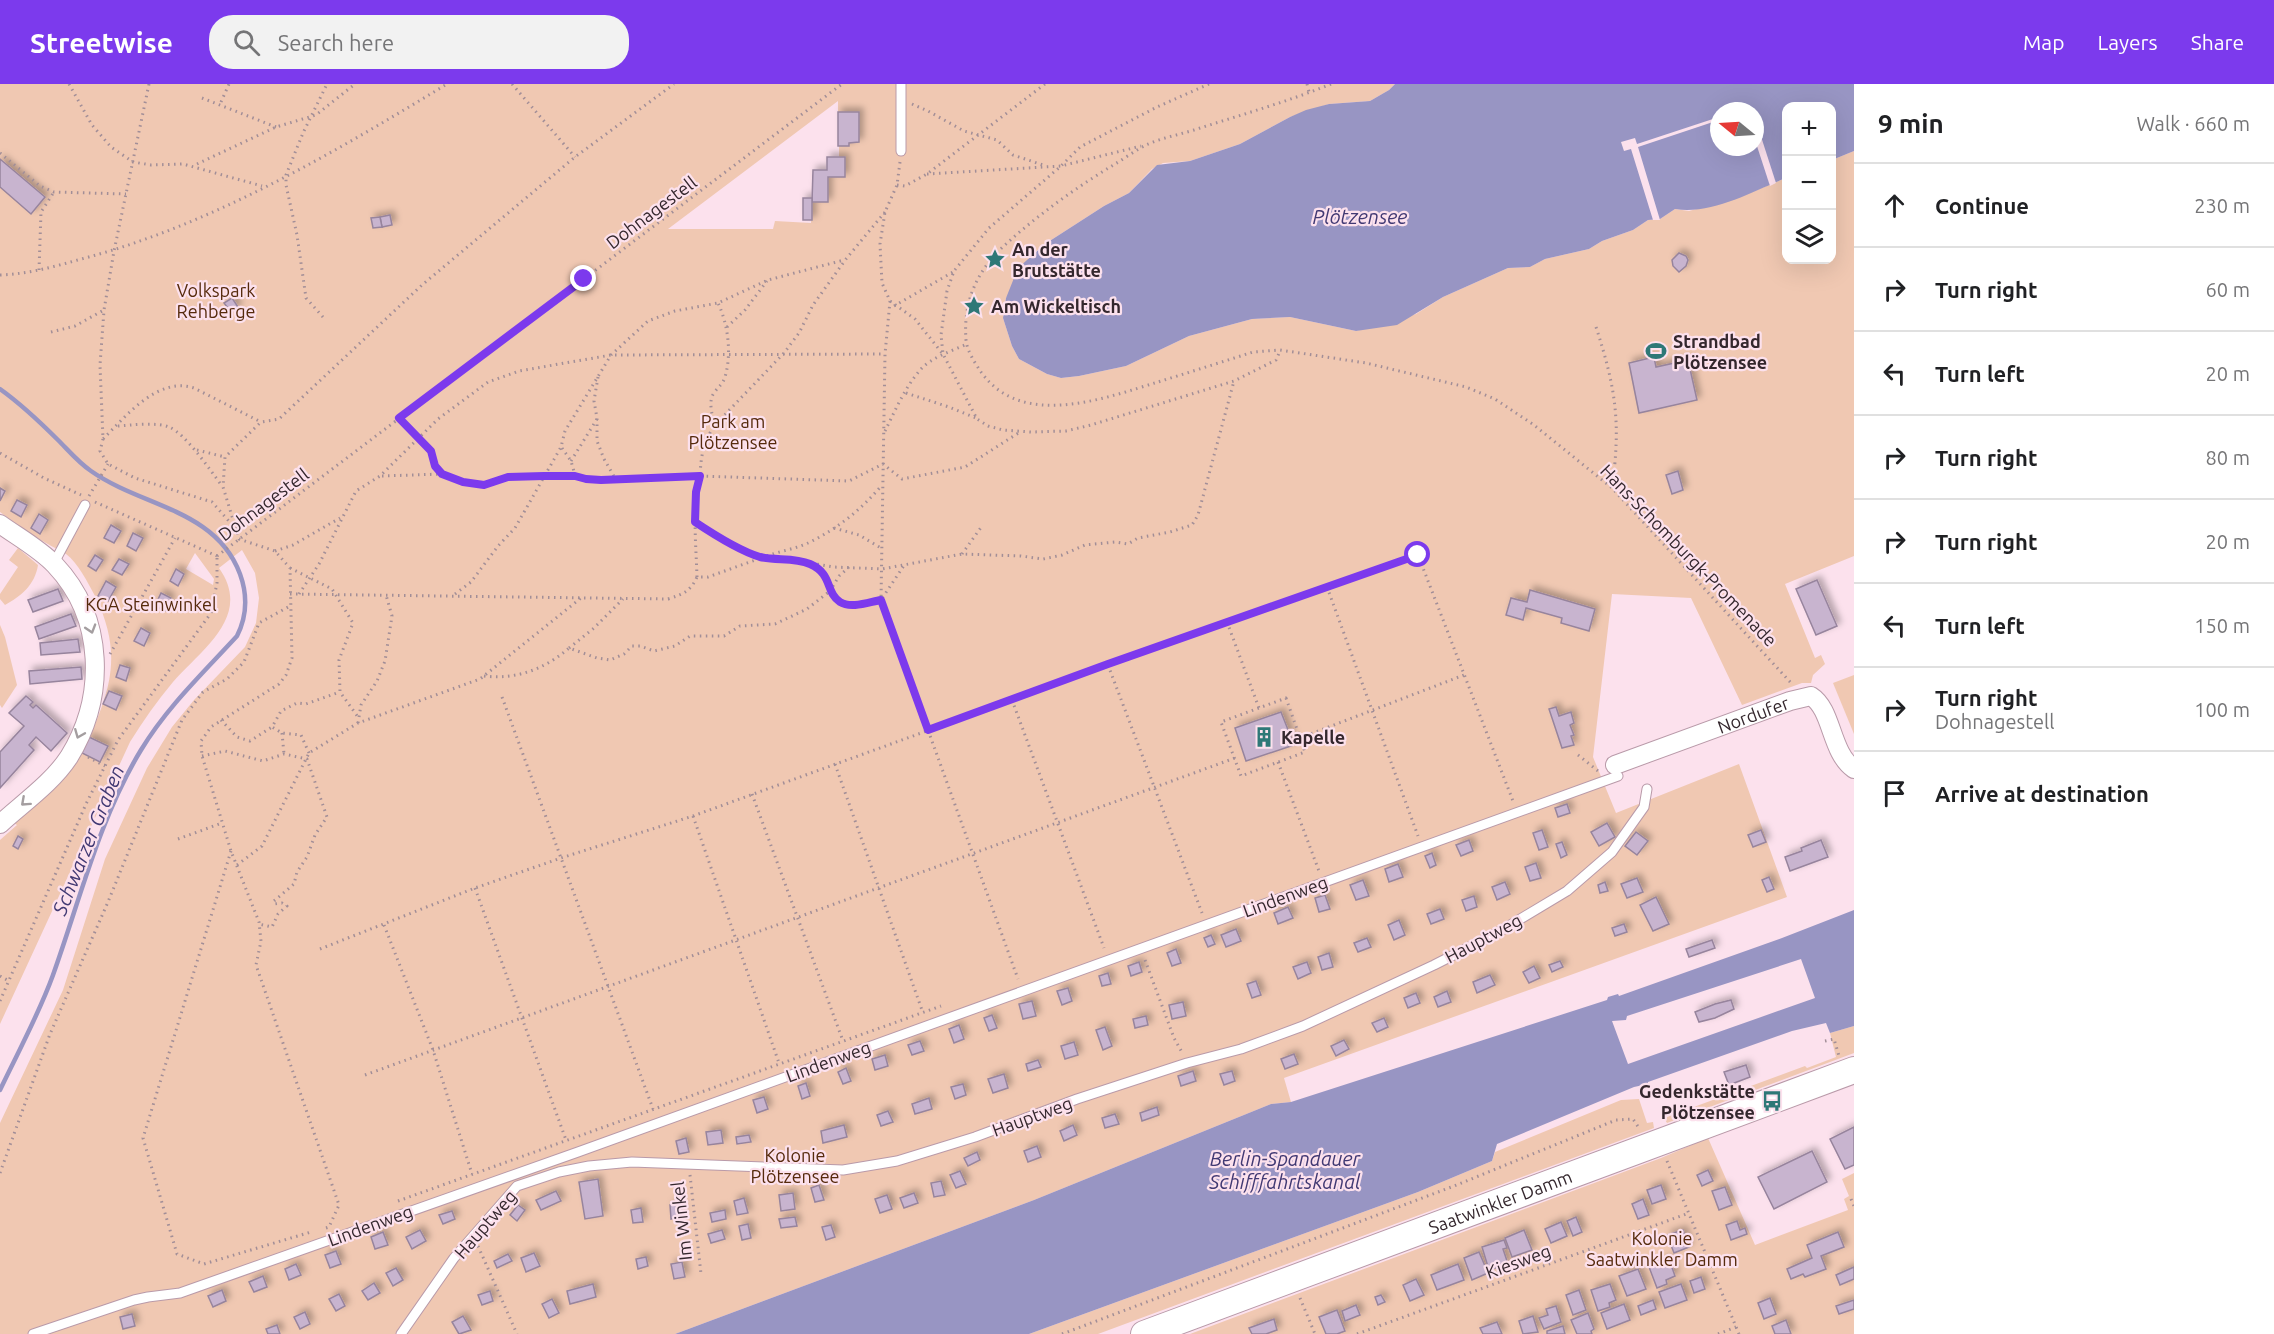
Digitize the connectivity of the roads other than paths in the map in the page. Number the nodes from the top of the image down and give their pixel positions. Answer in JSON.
{"nodes":[{"id":1,"x":901,"y":84,"type":"edge"},
{"id":2,"x":901,"y":151,"type":"road end"},
{"id":3,"x":85,"y":505,"type":"dead end"},
{"id":4,"x":0,"y":524,"type":"edge"},
{"id":5,"x":54,"y":563,"type":"junction"},
{"id":6,"x":1854,"y":769,"type":"edge"},
{"id":7,"x":1616,"y":770,"type":"joint"},
{"id":8,"x":1647,"y":789,"type":"dead end"},
{"id":9,"x":0,"y":824,"type":"edge"},
{"id":10,"x":1846,"y":1061,"type":"edge"},
{"id":11,"x":556,"y":1159,"type":"junction"},
{"id":12,"x":559,"y":1172,"type":"junction"},
{"id":13,"x":33,"y":1334,"type":"edge"},
{"id":14,"x":401,"y":1334,"type":"edge"},
{"id":15,"x":1144,"y":1334,"type":"edge"}],
"edges":[{"from":1,"to":2,"type":"lane"},
{"from":3,"to":5,"type":"lane"},
{"from":4,"to":5,"type":"street"},
{"from":5,"to":9,"type":"street","one_way":true},
{"from":6,"to":7,"type":"street","name":"Nordufer"},
{"from":7,"to":11,"type":"lane","name":"Lindenweg"},
{"from":8,"to":12,"type":"lane","name":"Hauptweg"},
{"from":10,"to":15,"type":"main road","name":"Saatwinkler Damm"},
{"from":11,"to":12,"type":"lane"},
{"from":11,"to":13,"type":"lane","name":"Lindenweg"},
{"from":12,"to":14,"type":"lane","name":"Hauptweg"}]}
